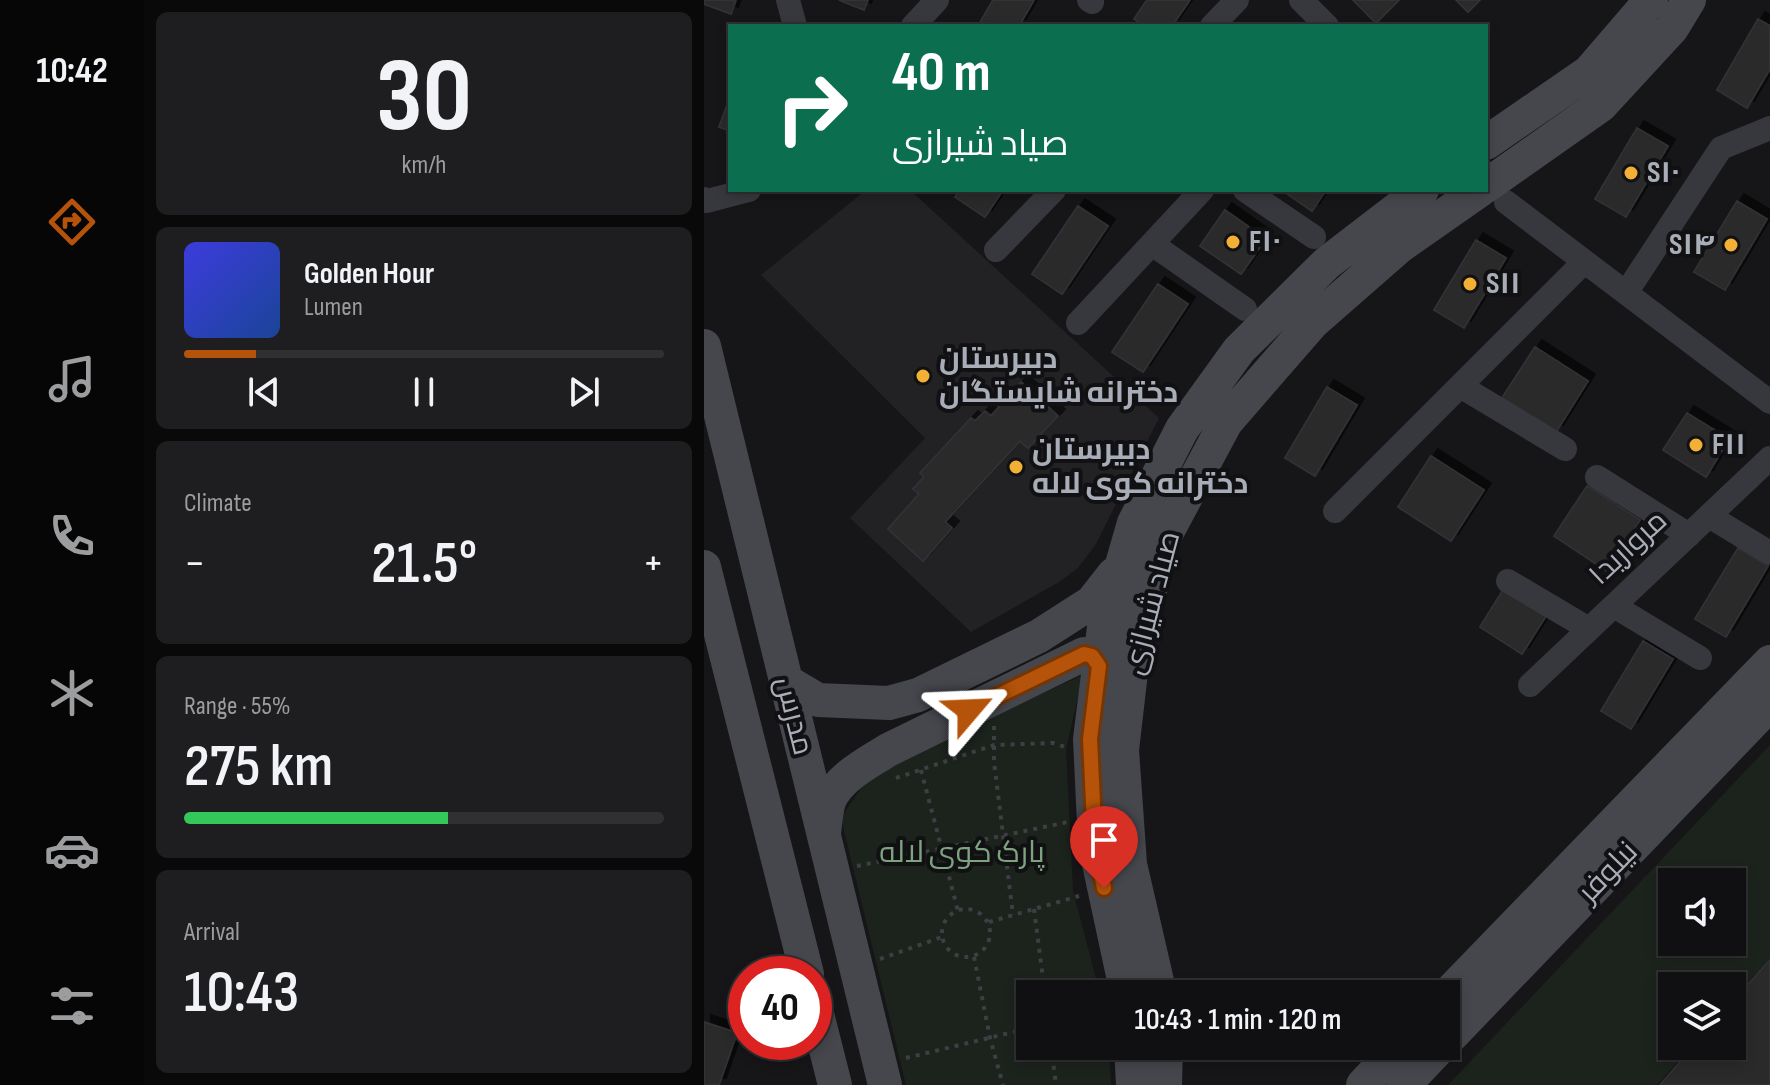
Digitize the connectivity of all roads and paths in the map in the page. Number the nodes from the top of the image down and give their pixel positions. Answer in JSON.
{"nodes":[{"id":1,"x":788,"y":0,"type":"edge"},
{"id":2,"x":937,"y":0,"type":"edge"},
{"id":3,"x":1237,"y":0,"type":"edge"},
{"id":4,"x":1301,"y":0,"type":"edge"},
{"id":5,"x":1651,"y":0,"type":"edge"},
{"id":6,"x":1689,"y":0,"type":"edge"},
{"id":7,"x":794,"y":24,"type":"edge"},
{"id":8,"x":915,"y":24,"type":"edge"},
{"id":9,"x":1214,"y":24,"type":"edge"},
{"id":10,"x":1325,"y":24,"type":"edge"},
{"id":11,"x":1770,"y":128,"type":"edge"},
{"id":12,"x":1488,"y":142,"type":"edge"},
{"id":13,"x":734,"y":192,"type":"edge"},
{"id":14,"x":1052,"y":192,"type":"edge"},
{"id":15,"x":1200,"y":192,"type":"edge"},
{"id":16,"x":1248,"y":192,"type":"edge"},
{"id":17,"x":1419,"y":192,"type":"edge"},
{"id":18,"x":1491,"y":193,"type":"edge"},
{"id":19,"x":705,"y":196,"type":"edge"},
{"id":20,"x":1314,"y":237,"type":"dead end"},
{"id":21,"x":1152,"y":244,"type":"junction"},
{"id":22,"x":996,"y":250,"type":"dead end"},
{"id":23,"x":1584,"y":262,"type":"junction"},
{"id":24,"x":1626,"y":293,"type":"junction"},
{"id":25,"x":1245,"y":309,"type":"dead end"},
{"id":26,"x":1078,"y":323,"type":"dead end"},
{"id":27,"x":704,"y":346,"type":"edge"},
{"id":28,"x":1460,"y":386,"type":"junction"},
{"id":29,"x":1770,"y":402,"type":"edge"},
{"id":30,"x":1565,"y":449,"type":"dead end"},
{"id":31,"x":1770,"y":458,"type":"edge"},
{"id":32,"x":1597,"y":477,"type":"dead end"},
{"id":33,"x":1335,"y":511,"type":"dead end"},
{"id":34,"x":1709,"y":516,"type":"junction"},
{"id":35,"x":1689,"y":535,"type":"junction"},
{"id":36,"x":1770,"y":553,"type":"edge"},
{"id":37,"x":1122,"y":564,"type":"junction"},
{"id":38,"x":704,"y":567,"type":"edge"},
{"id":39,"x":1508,"y":581,"type":"dead end"},
{"id":40,"x":1614,"y":606,"type":"junction"},
{"id":41,"x":1589,"y":629,"type":"junction"},
{"id":42,"x":1700,"y":658,"type":"dead end"},
{"id":43,"x":1770,"y":662,"type":"edge"},
{"id":44,"x":1099,"y":666,"type":"junction"},
{"id":45,"x":961,"y":675,"type":"junction"},
{"id":46,"x":786,"y":681,"type":"junction"},
{"id":47,"x":1530,"y":685,"type":"dead end"},
{"id":48,"x":918,"y":695,"type":"junction"},
{"id":49,"x":982,"y":704,"type":"junction"},
{"id":50,"x":1770,"y":704,"type":"edge"},
{"id":51,"x":994,"y":745,"type":"junction"},
{"id":52,"x":920,"y":746,"type":"junction"},
{"id":53,"x":1090,"y":754,"type":"junction"},
{"id":54,"x":895,"y":779,"type":"dead end"},
{"id":55,"x":1093,"y":817,"type":"junction"},
{"id":56,"x":824,"y":834,"type":"junction"},
{"id":57,"x":1003,"y":834,"type":"junction"},
{"id":58,"x":942,"y":848,"type":"junction"},
{"id":59,"x":833,"y":871,"type":"junction"},
{"id":60,"x":1104,"y":888,"type":"junction"},
{"id":61,"x":1033,"y":909,"type":"junction"},
{"id":62,"x":958,"y":911,"type":"junction"},
{"id":63,"x":1013,"y":915,"type":"junction"},
{"id":64,"x":989,"y":922,"type":"junction"},
{"id":65,"x":942,"y":937,"type":"junction"},
{"id":66,"x":802,"y":956,"type":"edge"},
{"id":67,"x":974,"y":957,"type":"junction"},
{"id":68,"x":856,"y":967,"type":"junction"},
{"id":69,"x":1043,"y":980,"type":"edge"},
{"id":70,"x":1124,"y":980,"type":"edge"},
{"id":71,"x":1157,"y":980,"type":"edge"},
{"id":72,"x":1460,"y":982,"type":"edge"},
{"id":73,"x":1460,"y":1026,"type":"edge"},
{"id":74,"x":1016,"y":1032,"type":"edge"},
{"id":75,"x":990,"y":1038,"type":"junction"},
{"id":76,"x":829,"y":1060,"type":"edge"},
{"id":77,"x":1053,"y":1060,"type":"edge"},
{"id":78,"x":1132,"y":1060,"type":"edge"},
{"id":79,"x":1166,"y":1060,"type":"edge"},
{"id":80,"x":1386,"y":1060,"type":"edge"},
{"id":81,"x":1428,"y":1060,"type":"edge"},
{"id":82,"x":883,"y":1074,"type":"edge"},
{"id":83,"x":835,"y":1085,"type":"edge"},
{"id":84,"x":1003,"y":1085,"type":"edge"},
{"id":85,"x":1056,"y":1085,"type":"edge"},
{"id":86,"x":1133,"y":1085,"type":"edge"},
{"id":87,"x":1165,"y":1085,"type":"edge"},
{"id":88,"x":1363,"y":1085,"type":"edge"},
{"id":89,"x":1404,"y":1085,"type":"edge"}],
"edges":[{"from":1,"to":7,"type":"street"},
{"from":2,"to":8,"type":"street"},
{"from":3,"to":9,"type":"street"},
{"from":4,"to":10,"type":"street"},
{"from":5,"to":12,"type":"street"},
{"from":6,"to":18,"type":"street","name":"صیاد شیرازی"},
{"from":11,"to":24,"type":"street"},
{"from":13,"to":19,"type":"street"},
{"from":14,"to":22,"type":"street"},
{"from":15,"to":21,"type":"street"},
{"from":16,"to":20,"type":"street"},
{"from":17,"to":37,"type":"street","name":"صیاد شیرازی"},
{"from":18,"to":23,"type":"street"},
{"from":18,"to":71,"type":"street","name":"صیاد شیرازی"},
{"from":21,"to":25,"type":"street"},
{"from":21,"to":26,"type":"street"},
{"from":23,"to":24,"type":"street"},
{"from":23,"to":28,"type":"street"},
{"from":24,"to":29,"type":"street"},
{"from":27,"to":46,"type":"street","name":"مدرس"},
{"from":28,"to":30,"type":"street"},
{"from":28,"to":33,"type":"street"},
{"from":31,"to":34,"type":"street","name":"مروارید۱"},
{"from":32,"to":35,"type":"street"},
{"from":34,"to":35,"type":"street","name":"مروارید۱"},
{"from":34,"to":36,"type":"street"},
{"from":35,"to":40,"type":"street","name":"مروارید۱"},
{"from":37,"to":44,"type":"street","name":"صیاد شیرازی"},
{"from":37,"to":45,"type":"street"},
{"from":38,"to":66,"type":"street","name":"مدرس"},
{"from":39,"to":41,"type":"street"},
{"from":40,"to":41,"type":"street","name":"مروارید۱"},
{"from":40,"to":42,"type":"street"},
{"from":41,"to":47,"type":"street","name":"مروارید۱"},
{"from":43,"to":72,"type":"street","name":"نیلوفر"},
{"from":44,"to":49,"type":"street"},
{"from":44,"to":53,"type":"street","name":"صیاد شیرازی"},
{"from":45,"to":48,"type":"street"},
{"from":45,"to":49,"type":"street"},
{"from":46,"to":48,"type":"street"},
{"from":46,"to":56,"type":"street","name":"مدرس"},
{"from":48,"to":52,"type":"street"},
{"from":49,"to":51,"type":"path"},
{"from":49,"to":52,"type":"street"},
{"from":50,"to":73,"type":"street","name":"نیلوفر"},
{"from":51,"to":52,"type":"path"},
{"from":51,"to":53,"type":"path"},
{"from":51,"to":57,"type":"path"},
{"from":52,"to":54,"type":"path"},
{"from":52,"to":56,"type":"street"},
{"from":52,"to":58,"type":"path"},
{"from":53,"to":55,"type":"street","name":"صیاد شیرازی"},
{"from":55,"to":57,"type":"path"},
{"from":55,"to":60,"type":"street","name":"صیاد شیرازی"},
{"from":56,"to":59,"type":"street","name":"مدرس"},
{"from":57,"to":58,"type":"path"},
{"from":57,"to":63,"type":"path"},
{"from":58,"to":59,"type":"path"},
{"from":58,"to":62,"type":"path"},
{"from":59,"to":68,"type":"street","name":"مدرس"},
{"from":60,"to":61,"type":"path"},
{"from":60,"to":70,"type":"street","name":"صیاد شیرازی"},
{"from":61,"to":63,"type":"path"},
{"from":61,"to":69,"type":"path"},
{"from":62,"to":64,"type":"path"},
{"from":62,"to":65,"type":"path"},
{"from":63,"to":64,"type":"path"},
{"from":64,"to":67,"type":"path"},
{"from":65,"to":67,"type":"path"},
{"from":65,"to":68,"type":"path"},
{"from":67,"to":75,"type":"path"},
{"from":68,"to":82,"type":"street","name":"مدرس"},
{"from":74,"to":75,"type":"path"},
{"from":75,"to":82,"type":"path"},
{"from":75,"to":84,"type":"path"},
{"from":76,"to":83,"type":"street"},
{"from":77,"to":85,"type":"path"},
{"from":78,"to":86,"type":"street"},
{"from":79,"to":87,"type":"street"},
{"from":80,"to":88,"type":"street"},
{"from":81,"to":89,"type":"street"}]}
